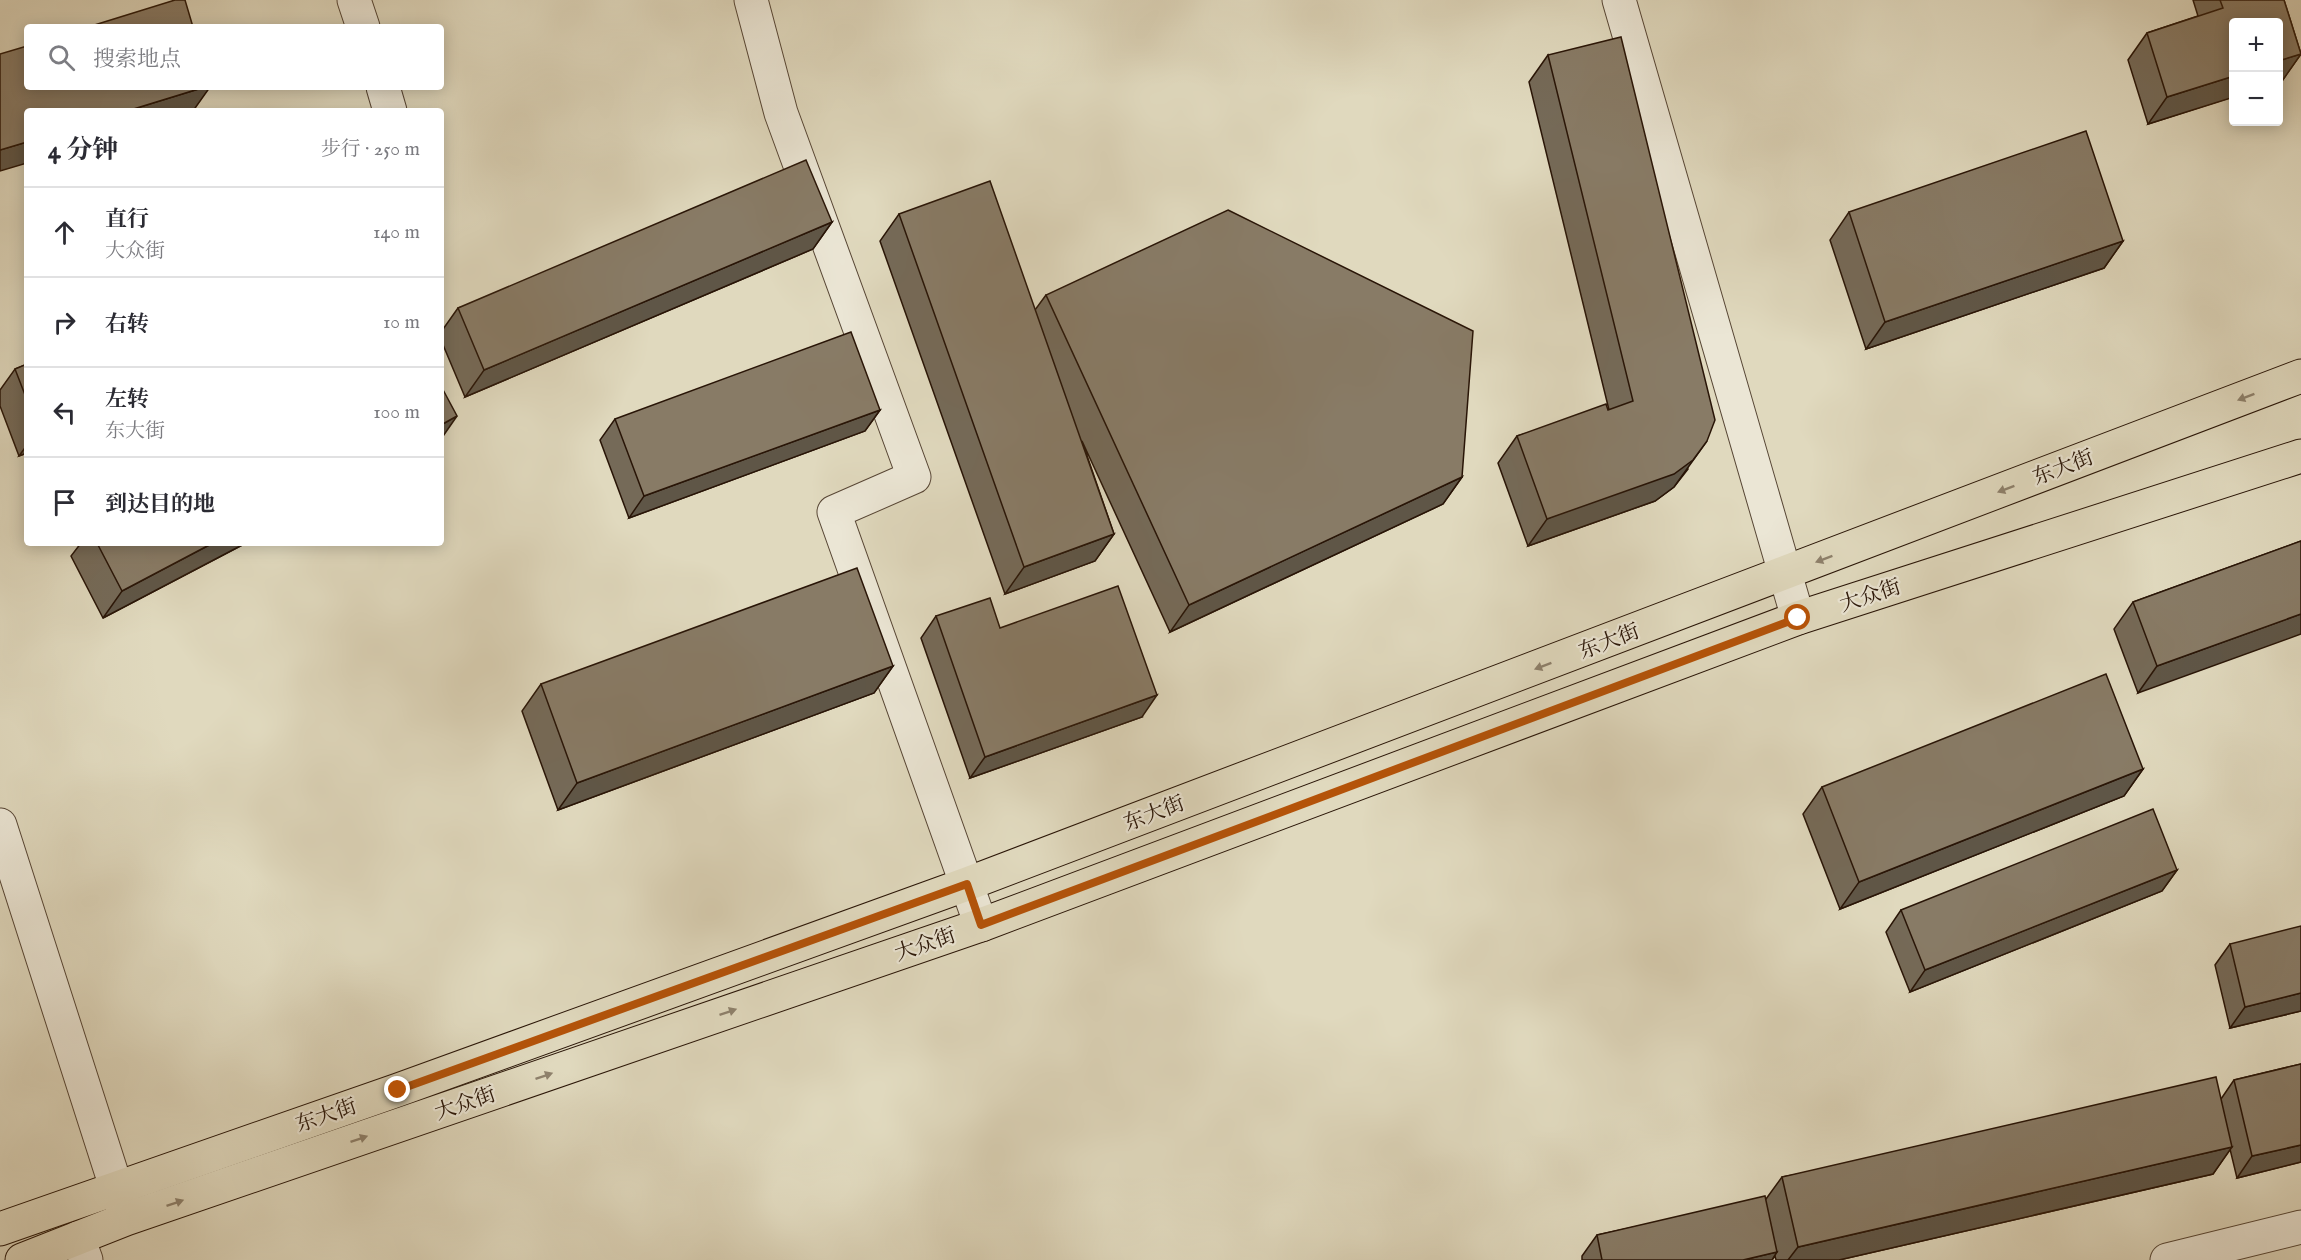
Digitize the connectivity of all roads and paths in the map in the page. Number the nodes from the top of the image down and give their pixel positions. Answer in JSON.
{"nodes":[{"id":1,"x":354,"y":0,"type":"edge"},
{"id":2,"x":751,"y":0,"type":"edge"},
{"id":3,"x":1619,"y":0,"type":"edge"},
{"id":4,"x":362,"y":24,"type":"edge"},
{"id":5,"x":384,"y":90,"type":"edge"},
{"id":6,"x":389,"y":108,"type":"edge"},
{"id":7,"x":2301,"y":376,"type":"edge"},
{"id":8,"x":2301,"y":456,"type":"edge"},
{"id":9,"x":1784,"y":574,"type":"junction"},
{"id":10,"x":1798,"y":618,"type":"junction"},
{"id":11,"x":0,"y":825,"type":"edge"},
{"id":12,"x":967,"y":884,"type":"junction"},
{"id":13,"x":981,"y":925,"type":"junction"},
{"id":14,"x":116,"y":1187,"type":"junction"},
{"id":15,"x":126,"y":1219,"type":"junction"},
{"id":16,"x":2301,"y":1227,"type":"edge"},
{"id":17,"x":0,"y":1229,"type":"edge"},
{"id":18,"x":82,"y":1249,"type":"edge"},
{"id":19,"x":22,"y":1260,"type":"edge"},
{"id":20,"x":2167,"y":1260,"type":"edge"}],
"edges":[{"from":1,"to":4,"type":"street"},
{"from":2,"to":12,"type":"street"},
{"from":3,"to":9,"type":"street"},
{"from":5,"to":6,"type":"street"},
{"from":7,"to":9,"type":"main road","name":"东大街","one_way":true},
{"from":8,"to":10,"type":"main road","name":"大众街"},
{"from":9,"to":10,"type":"street"},
{"from":9,"to":12,"type":"main road","name":"东大街","one_way":true},
{"from":10,"to":13,"type":"main road","name":"大众街"},
{"from":11,"to":14,"type":"street"},
{"from":12,"to":13,"type":"street"},
{"from":12,"to":14,"type":"main road","name":"东大街"},
{"from":15,"to":13,"type":"main road","name":"大众街","one_way":true},
{"from":14,"to":15,"type":"street"},
{"from":14,"to":17,"type":"main road","name":"东大街"},
{"from":15,"to":18,"type":"main road","name":"大众街"},
{"from":16,"to":20,"type":"street"},
{"from":18,"to":19,"type":"main road","name":"大众街"}]}
